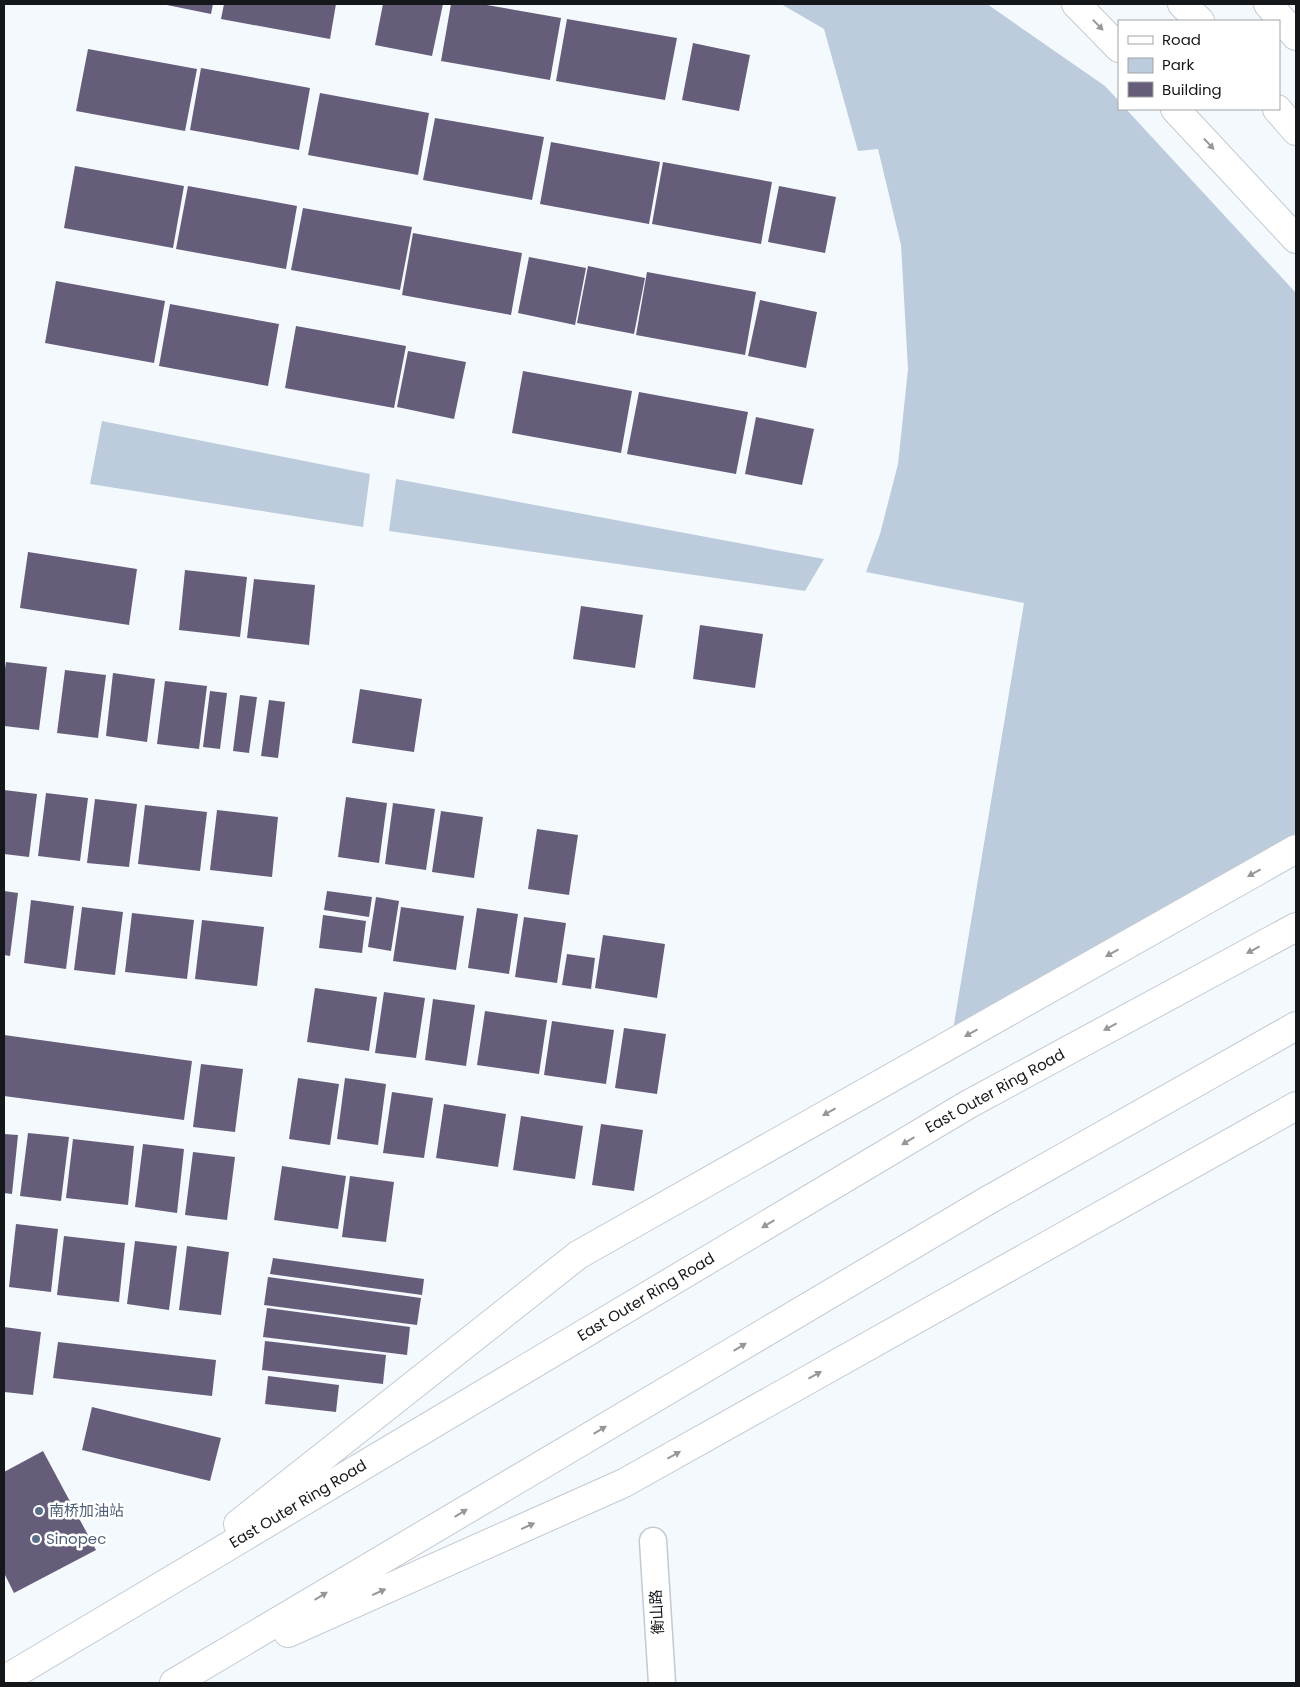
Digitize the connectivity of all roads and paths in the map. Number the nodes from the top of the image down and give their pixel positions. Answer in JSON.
{"nodes":[{"id":1,"x":1076,"y":4,"type":"edge"},
{"id":2,"x":1182,"y":4,"type":"edge"},
{"id":3,"x":1268,"y":4,"type":"edge"},
{"id":4,"x":1199,"y":20,"type":"edge"},
{"id":5,"x":1296,"y":36,"type":"edge"},
{"id":6,"x":1118,"y":47,"type":"edge"},
{"id":7,"x":1176,"y":110,"type":"edge"},
{"id":8,"x":1278,"y":110,"type":"edge"},
{"id":9,"x":1296,"y":131,"type":"edge"},
{"id":10,"x":1296,"y":239,"type":"edge"},
{"id":11,"x":1296,"y":849,"type":"edge"},
{"id":12,"x":1296,"y":927,"type":"edge"},
{"id":13,"x":1296,"y":1026,"type":"edge"},
{"id":14,"x":1296,"y":1106,"type":"edge"},
{"id":15,"x":653,"y":1541,"type":"dead end"},
{"id":16,"x":152,"y":1592,"type":"junction"},
{"id":17,"x":4,"y":1680,"type":"edge"},
{"id":18,"x":174,"y":1683,"type":"edge"},
{"id":19,"x":662,"y":1683,"type":"edge"}],
"edges":[{"from":1,"to":6,"type":"highway","one_way":true},
{"from":2,"to":4,"type":"highway"},
{"from":3,"to":5,"type":"highway"},
{"from":7,"to":10,"type":"highway","one_way":true},
{"from":8,"to":9,"type":"highway"},
{"from":11,"to":16,"type":"highway","one_way":true},
{"from":12,"to":16,"type":"highway","name":"East Outer Ring Road","one_way":true},
{"from":18,"to":13,"type":"highway","one_way":true},
{"from":18,"to":14,"type":"highway","one_way":true},
{"from":15,"to":19,"type":"street","name":"衡山路"},
{"from":16,"to":17,"type":"highway","name":"East Outer Ring Road"}]}
